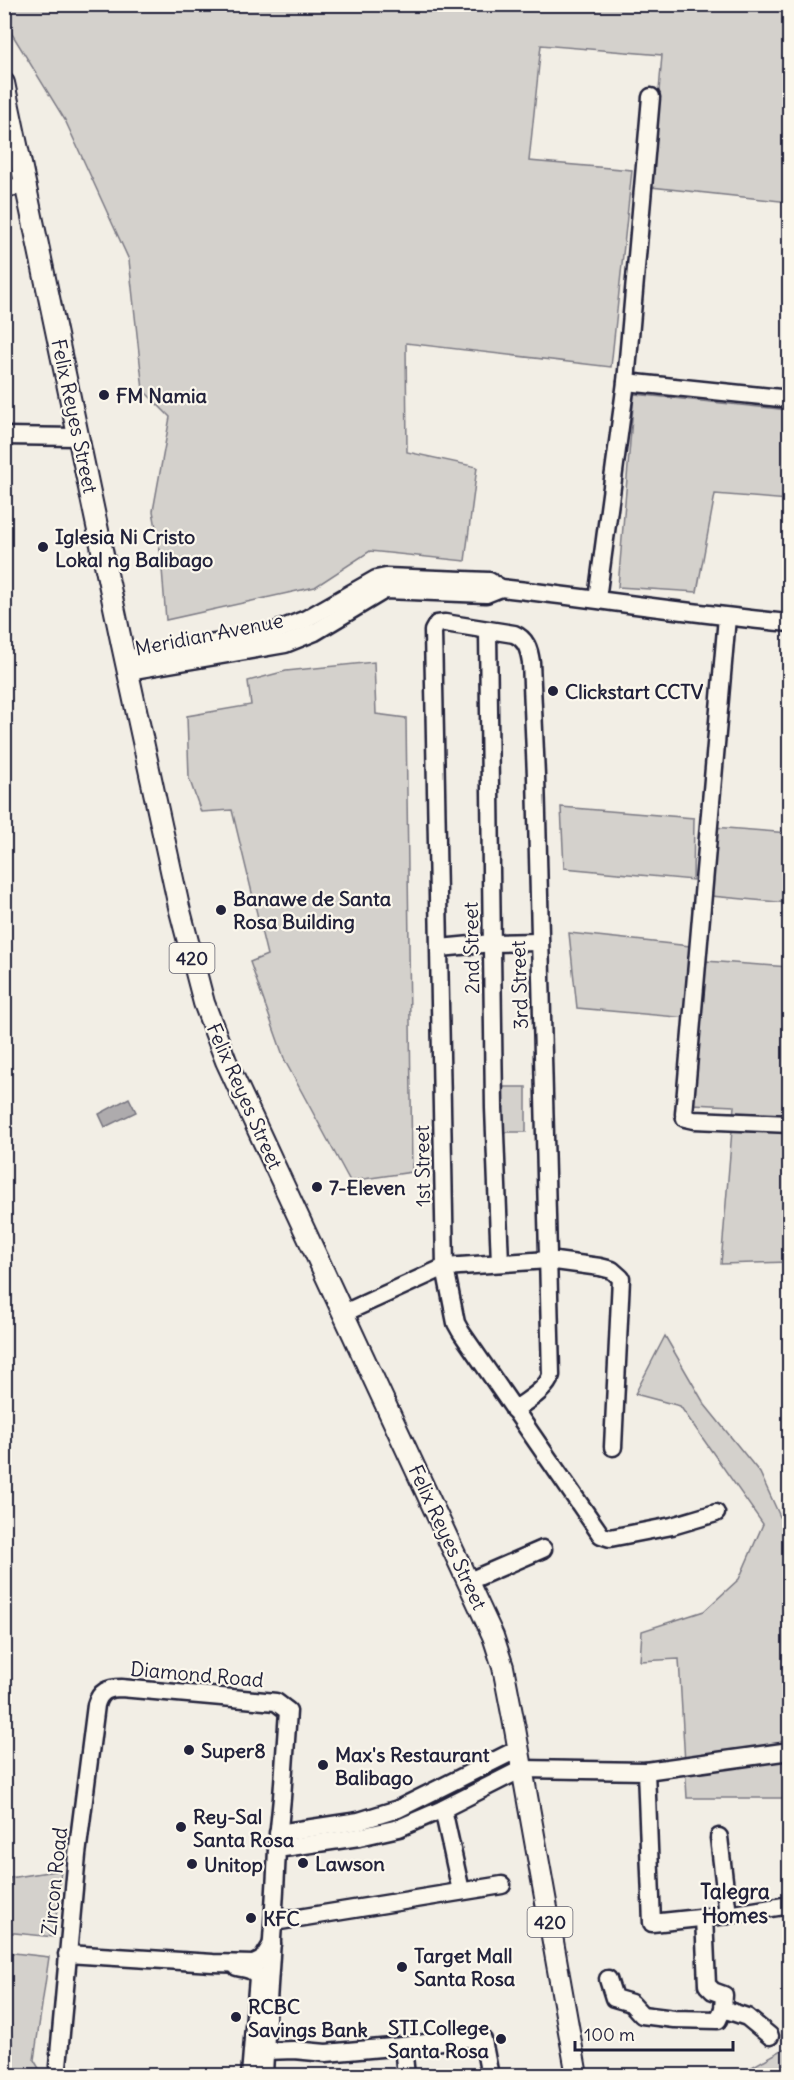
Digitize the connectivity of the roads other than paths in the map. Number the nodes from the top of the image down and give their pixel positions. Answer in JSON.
{"nodes":[{"id":1,"x":4,"y":83,"type":"edge"},
{"id":2,"x":651,"y":97,"type":"dead end"},
{"id":3,"x":26,"y":185,"type":"junction"},
{"id":4,"x":4,"y":189,"type":"edge"},
{"id":5,"x":626,"y":382,"type":"junction"},
{"id":6,"x":789,"y":399,"type":"edge"},
{"id":7,"x":4,"y":436,"type":"edge"},
{"id":8,"x":78,"y":437,"type":"junction"},
{"id":9,"x":597,"y":599,"type":"junction"},
{"id":10,"x":727,"y":617,"type":"junction"},
{"id":11,"x":789,"y":623,"type":"edge"},
{"id":12,"x":433,"y":631,"type":"joint"},
{"id":13,"x":488,"y":631,"type":"junction"},
{"id":14,"x":126,"y":665,"type":"junction"},
{"id":15,"x":538,"y":942,"type":"junction"},
{"id":16,"x":492,"y":943,"type":"junction"},
{"id":17,"x":440,"y":948,"type":"junction"},
{"id":18,"x":789,"y":1124,"type":"edge"},
{"id":19,"x":548,"y":1260,"type":"junction"},
{"id":20,"x":500,"y":1263,"type":"junction"},
{"id":21,"x":445,"y":1267,"type":"junction"},
{"id":22,"x":344,"y":1313,"type":"junction"},
{"id":23,"x":514,"y":1410,"type":"junction"},
{"id":24,"x":613,"y":1447,"type":"dead end"},
{"id":25,"x":716,"y":1513,"type":"dead end"},
{"id":26,"x":543,"y":1549,"type":"dead end"},
{"id":27,"x":469,"y":1581,"type":"junction"},
{"id":28,"x":101,"y":1693,"type":"joint"},
{"id":29,"x":518,"y":1749,"type":"junction"},
{"id":30,"x":789,"y":1751,"type":"edge"},
{"id":31,"x":522,"y":1769,"type":"junction"},
{"id":32,"x":646,"y":1771,"type":"junction"},
{"id":33,"x":444,"y":1815,"type":"junction"},
{"id":34,"x":719,"y":1837,"type":"dead end"},
{"id":35,"x":277,"y":1841,"type":"junction"},
{"id":36,"x":502,"y":1885,"type":"dead end"},
{"id":37,"x":460,"y":1891,"type":"junction"},
{"id":38,"x":789,"y":1905,"type":"edge"},
{"id":39,"x":728,"y":1915,"type":"junction"},
{"id":40,"x":704,"y":1917,"type":"junction"},
{"id":41,"x":274,"y":1922,"type":"junction"},
{"id":42,"x":272,"y":1943,"type":"junction"},
{"id":43,"x":67,"y":1954,"type":"junction"},
{"id":44,"x":213,"y":1964,"type":"junction"},
{"id":45,"x":608,"y":1979,"type":"dead end"},
{"id":46,"x":723,"y":2009,"type":"junction"},
{"id":47,"x":771,"y":2036,"type":"dead end"},
{"id":48,"x":403,"y":2046,"type":"junction"},
{"id":49,"x":265,"y":2051,"type":"junction"},
{"id":50,"x":61,"y":2076,"type":"edge"},
{"id":51,"x":250,"y":2076,"type":"edge"},
{"id":52,"x":264,"y":2076,"type":"edge"},
{"id":53,"x":406,"y":2076,"type":"edge"},
{"id":54,"x":490,"y":2076,"type":"edge"},
{"id":55,"x":577,"y":2076,"type":"edge"}],
"edges":[{"from":1,"to":3,"type":"main road","name":"Felix Reyes Street","number":"420"},
{"from":2,"to":5,"type":"street"},
{"from":3,"to":4,"type":"street"},
{"from":3,"to":8,"type":"main road","name":"Felix Reyes Street","number":"420"},
{"from":5,"to":6,"type":"street"},
{"from":5,"to":9,"type":"street"},
{"from":7,"to":8,"type":"street"},
{"from":8,"to":14,"type":"main road","name":"Felix Reyes Street","number":"420"},
{"from":9,"to":10,"type":"street","name":"Meridian Avenue"},
{"from":9,"to":14,"type":"street","name":"Meridian Avenue"},
{"from":10,"to":11,"type":"street","name":"Meridian Avenue"},
{"from":10,"to":18,"type":"street"},
{"from":12,"to":13,"type":"street","name":"3rd Street"},
{"from":12,"to":17,"type":"street","name":"1st Street"},
{"from":13,"to":15,"type":"street","name":"3rd Street"},
{"from":13,"to":16,"type":"street","name":"2nd Street"},
{"from":14,"to":22,"type":"main road","name":"Felix Reyes Street","number":"420"},
{"from":15,"to":16,"type":"street"},
{"from":15,"to":19,"type":"street","name":"3rd Street"},
{"from":16,"to":17,"type":"street"},
{"from":16,"to":20,"type":"street","name":"2nd Street"},
{"from":17,"to":21,"type":"street","name":"1st Street"},
{"from":19,"to":20,"type":"street"},
{"from":19,"to":23,"type":"street","name":"3rd Street"},
{"from":19,"to":24,"type":"street"},
{"from":20,"to":21,"type":"street"},
{"from":21,"to":22,"type":"street"},
{"from":21,"to":23,"type":"street","name":"1st Street"},
{"from":22,"to":27,"type":"main road","name":"Felix Reyes Street","number":"420"},
{"from":23,"to":25,"type":"street","name":"1st Street"},
{"from":26,"to":27,"type":"street"},
{"from":27,"to":29,"type":"main road","name":"Felix Reyes Street","number":"420"},
{"from":28,"to":35,"type":"street","name":"Diamond Road"},
{"from":28,"to":43,"type":"street","name":"Zircon Road"},
{"from":29,"to":31,"type":"main road","name":"Felix Reyes Street","number":"420"},
{"from":29,"to":35,"type":"street"},
{"from":30,"to":32,"type":"street"},
{"from":31,"to":32,"type":"street"},
{"from":31,"to":33,"type":"street"},
{"from":31,"to":55,"type":"main road","name":"Felix Reyes Street","number":"420"},
{"from":32,"to":40,"type":"street"},
{"from":33,"to":35,"type":"street"},
{"from":33,"to":37,"type":"street"},
{"from":34,"to":39,"type":"street"},
{"from":35,"to":41,"type":"street"},
{"from":36,"to":37,"type":"street"},
{"from":37,"to":41,"type":"street"},
{"from":38,"to":39,"type":"street"},
{"from":39,"to":40,"type":"street"},
{"from":40,"to":46,"type":"street"},
{"from":41,"to":42,"type":"street"},
{"from":42,"to":44,"type":"street"},
{"from":42,"to":49,"type":"street"},
{"from":43,"to":44,"type":"street"},
{"from":43,"to":50,"type":"street","name":"Zircon Road"},
{"from":44,"to":51,"type":"street"},
{"from":45,"to":46,"type":"street"},
{"from":46,"to":47,"type":"street"},
{"from":48,"to":49,"type":"street"},
{"from":48,"to":53,"type":"street"},
{"from":48,"to":54,"type":"street"},
{"from":49,"to":52,"type":"street"}]}
